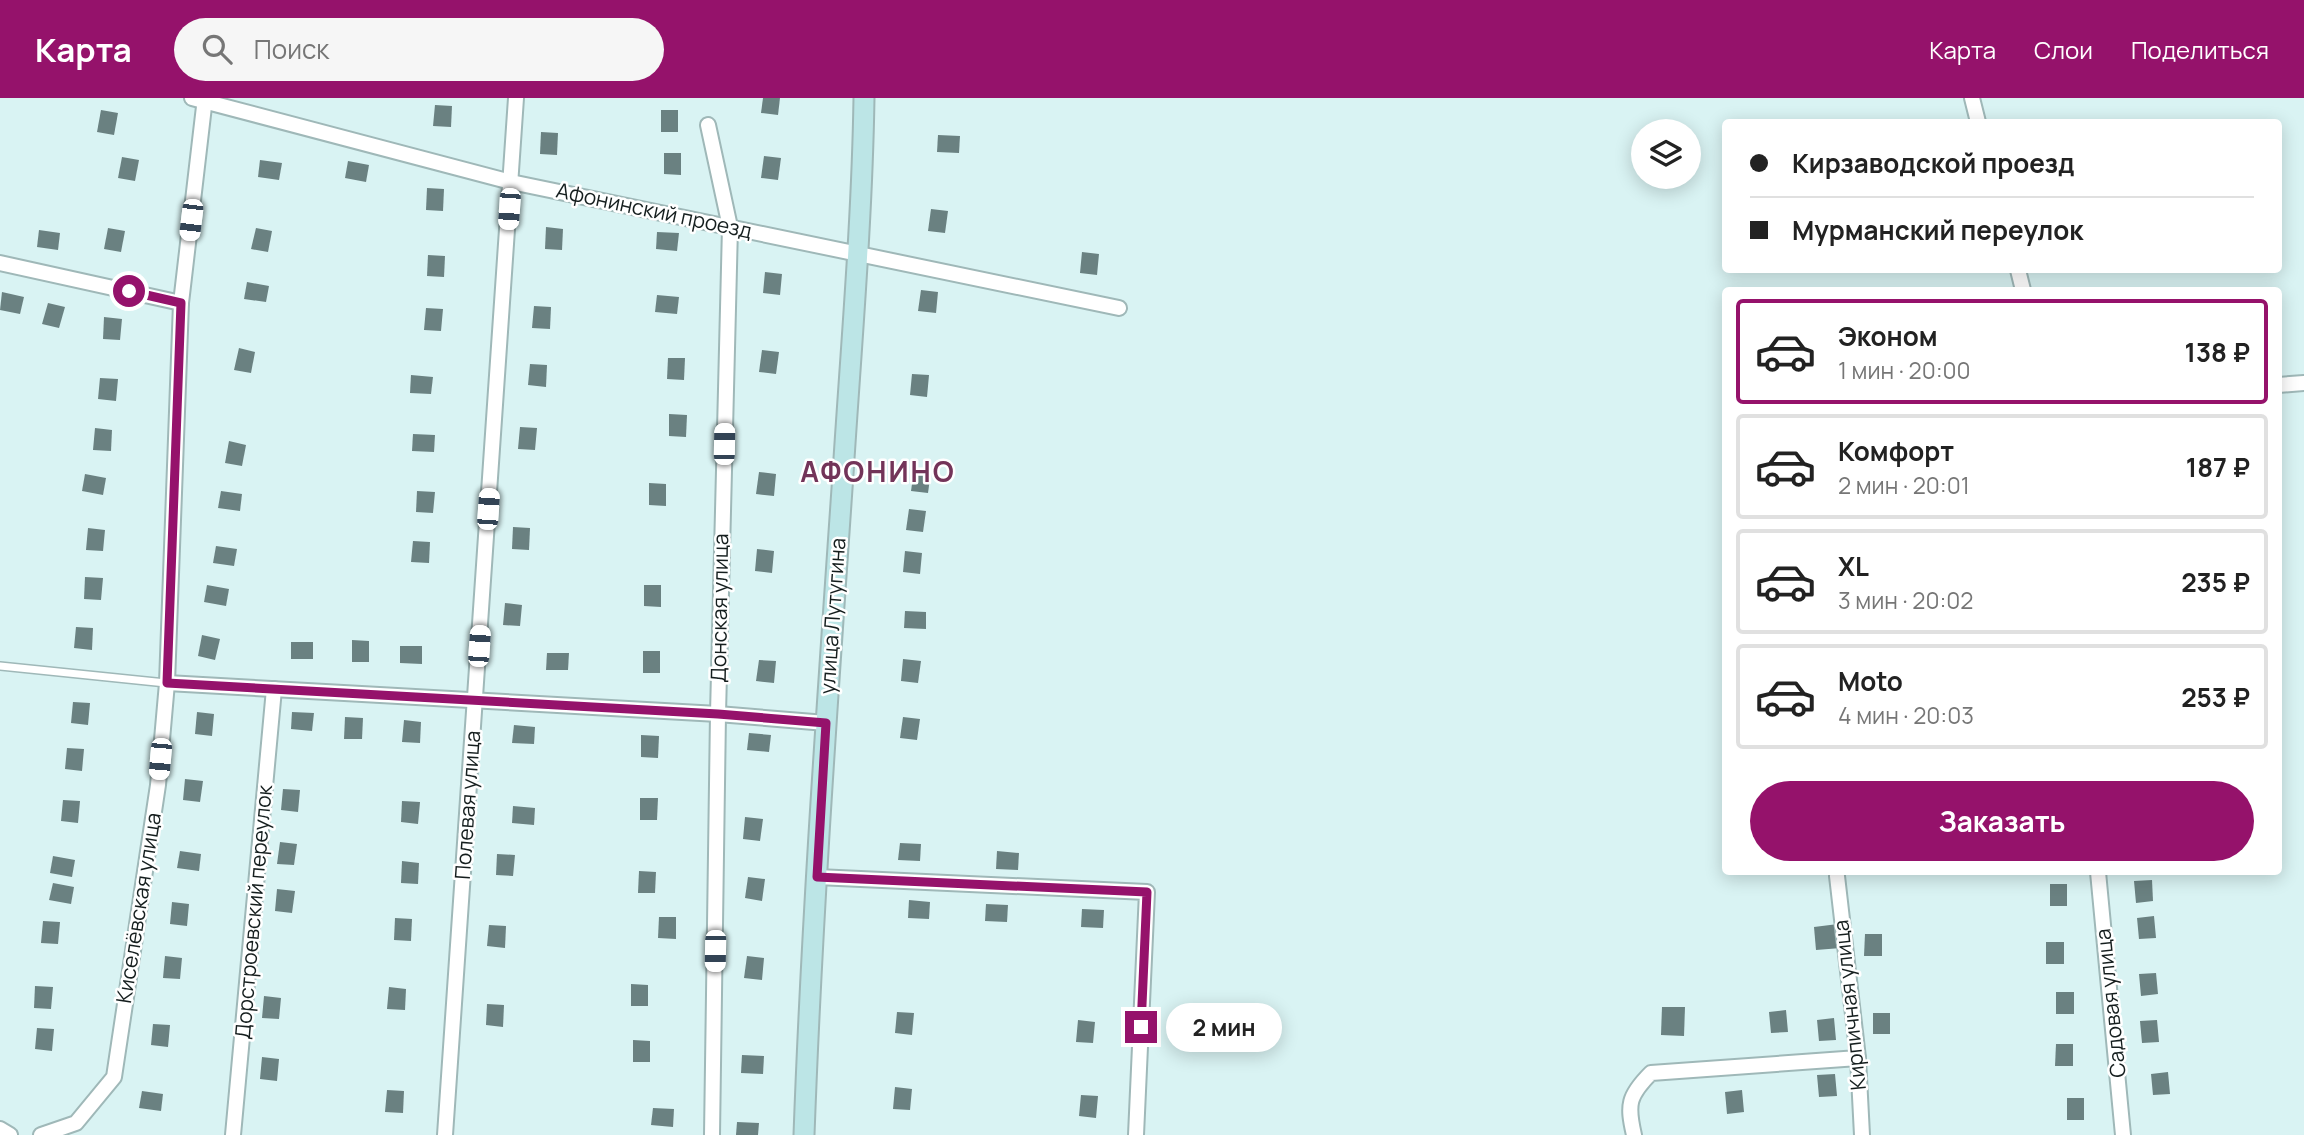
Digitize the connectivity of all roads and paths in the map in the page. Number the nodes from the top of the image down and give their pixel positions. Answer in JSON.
{"nodes":[{"id":1,"x":516,"y":98,"type":"edge"},
{"id":2,"x":864,"y":98,"type":"edge"},
{"id":3,"x":1972,"y":98,"type":"edge"},
{"id":4,"x":200,"y":99,"type":"edge"},
{"id":5,"x":1977,"y":119,"type":"edge"},
{"id":6,"x":708,"y":125,"type":"dead end"},
{"id":7,"x":511,"y":182,"type":"junction"},
{"id":8,"x":730,"y":227,"type":"junction"},
{"id":9,"x":858,"y":253,"type":"junction"},
{"id":10,"x":0,"y":263,"type":"edge"},
{"id":11,"x":181,"y":303,"type":"junction"},
{"id":12,"x":1119,"y":308,"type":"dead end"},
{"id":13,"x":2304,"y":383,"type":"edge"},
{"id":14,"x":2282,"y":385,"type":"edge"},
{"id":15,"x":0,"y":666,"type":"edge"},
{"id":16,"x":167,"y":683,"type":"junction"},
{"id":17,"x":274,"y":689,"type":"junction"},
{"id":18,"x":475,"y":700,"type":"junction"},
{"id":19,"x":718,"y":714,"type":"junction"},
{"id":20,"x":826,"y":723,"type":"junction"},
{"id":21,"x":2098,"y":875,"type":"edge"},
{"id":22,"x":1836,"y":876,"type":"dead end"},
{"id":23,"x":817,"y":877,"type":"junction"},
{"id":24,"x":1858,"y":1058,"type":"junction"},
{"id":25,"x":0,"y":1129,"type":"edge"},
{"id":26,"x":10,"y":1135,"type":"edge"},
{"id":27,"x":41,"y":1135,"type":"edge"},
{"id":28,"x":233,"y":1135,"type":"edge"},
{"id":29,"x":445,"y":1135,"type":"edge"},
{"id":30,"x":712,"y":1135,"type":"edge"},
{"id":31,"x":804,"y":1135,"type":"edge"},
{"id":32,"x":1136,"y":1135,"type":"edge"},
{"id":33,"x":1634,"y":1135,"type":"edge"},
{"id":34,"x":1862,"y":1135,"type":"edge"},
{"id":35,"x":2123,"y":1135,"type":"edge"}],
"edges":[{"from":1,"to":7,"type":"street","name":"Полевая улица"},
{"from":2,"to":9,"type":"main road","name":"улица Лутугина"},
{"from":3,"to":5,"type":"street"},
{"from":4,"to":7,"type":"street","name":"Афонинский проезд"},
{"from":4,"to":11,"type":"street","name":"Киселёвская улица"},
{"from":6,"to":8,"type":"street","name":"Донская улица"},
{"from":7,"to":8,"type":"street","name":"Афонинский проезд"},
{"from":7,"to":18,"type":"street","name":"Полевая улица"},
{"from":8,"to":9,"type":"street","name":"Афонинский проезд"},
{"from":8,"to":19,"type":"street","name":"Донская улица"},
{"from":9,"to":12,"type":"street","name":"Афонинский проезд"},
{"from":9,"to":20,"type":"main road","name":"улица Лутугина"},
{"from":10,"to":11,"type":"street"},
{"from":11,"to":16,"type":"street","name":"Киселёвская улица"},
{"from":13,"to":14,"type":"street"},
{"from":15,"to":16,"type":"lane"},
{"from":16,"to":17,"type":"street"},
{"from":16,"to":27,"type":"street","name":"Киселёвская улица"},
{"from":17,"to":18,"type":"street"},
{"from":17,"to":28,"type":"street","name":"Дорстроевский переулок"},
{"from":18,"to":19,"type":"street"},
{"from":18,"to":29,"type":"street","name":"Полевая улица"},
{"from":19,"to":20,"type":"street"},
{"from":19,"to":30,"type":"street","name":"Донская улица"},
{"from":20,"to":23,"type":"main road","name":"улица Лутугина"},
{"from":21,"to":35,"type":"street","name":"Садовая улица"},
{"from":22,"to":24,"type":"street","name":"Кирпичная улица"},
{"from":23,"to":31,"type":"main road","name":"улица Лутугина"},
{"from":23,"to":32,"type":"street"},
{"from":24,"to":33,"type":"street"},
{"from":24,"to":34,"type":"street","name":"Кирпичная улица"},
{"from":25,"to":26,"type":"street"}]}
